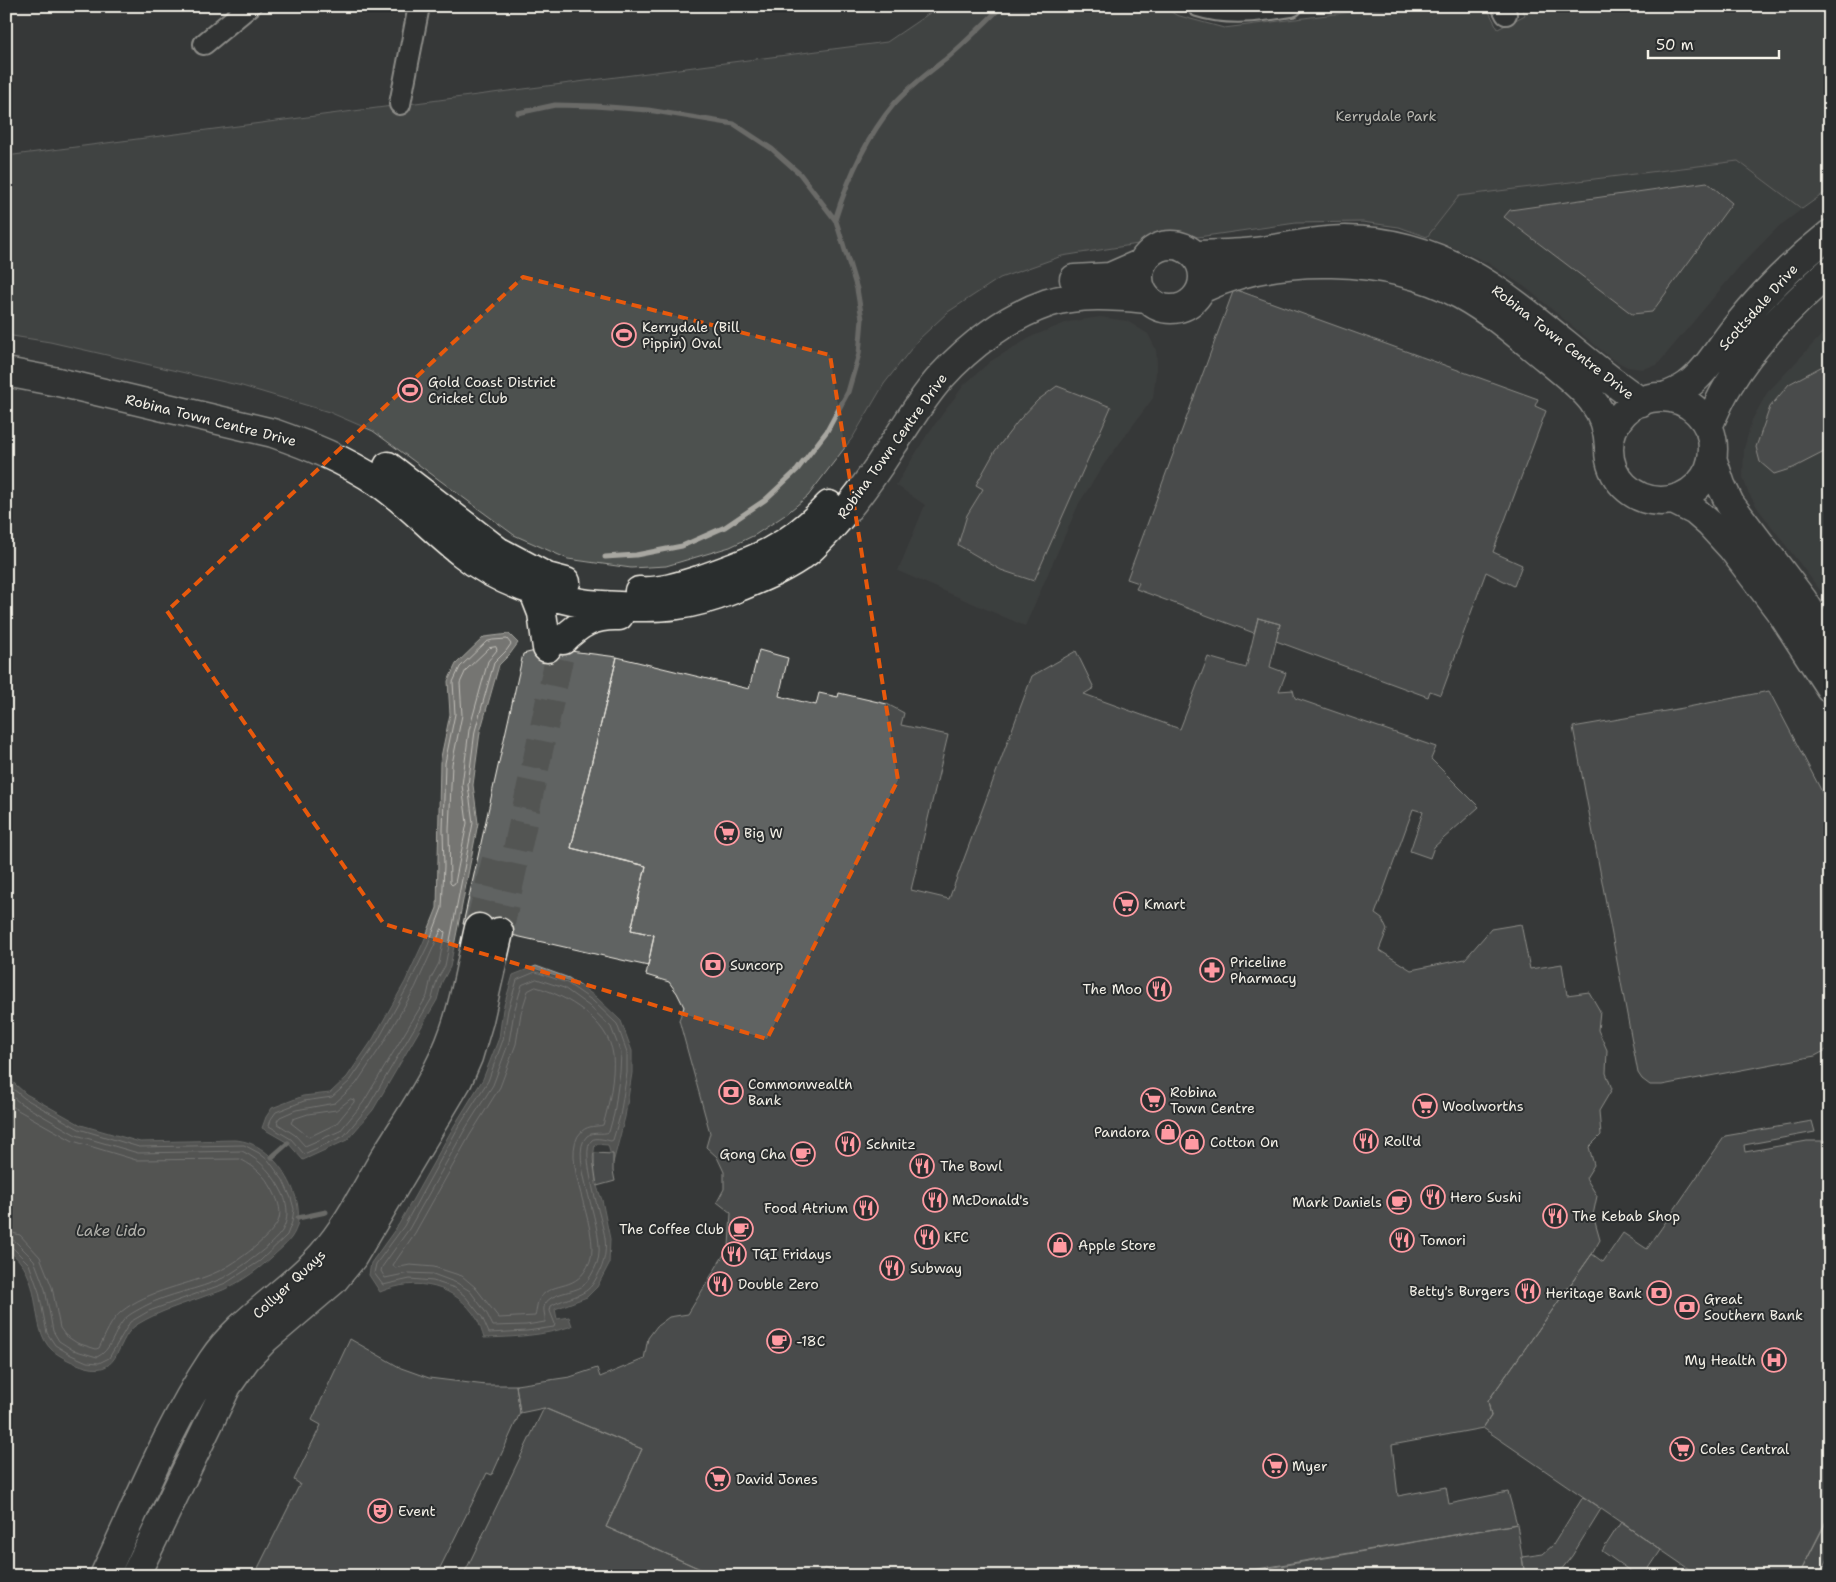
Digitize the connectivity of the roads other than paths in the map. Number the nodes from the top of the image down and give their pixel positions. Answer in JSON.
{"nodes":[{"id":1,"x":250,"y":6,"type":"edge"},
{"id":2,"x":419,"y":6,"type":"edge"},
{"id":3,"x":1198,"y":6,"type":"edge"},
{"id":4,"x":1292,"y":6,"type":"edge"},
{"id":5,"x":204,"y":44,"type":"dead end"},
{"id":6,"x":400,"y":104,"type":"dead end"},
{"id":7,"x":1830,"y":234,"type":"edge"},
{"id":8,"x":1194,"y":255,"type":"junction"},
{"id":9,"x":1142,"y":263,"type":"junction"},
{"id":10,"x":1830,"y":272,"type":"edge"},
{"id":11,"x":1201,"y":288,"type":"junction"},
{"id":12,"x":1147,"y":299,"type":"junction"},
{"id":13,"x":6,"y":354,"type":"edge"},
{"id":14,"x":6,"y":372,"type":"edge"},
{"id":15,"x":1652,"y":400,"type":"junction"},
{"id":16,"x":1708,"y":427,"type":"junction"},
{"id":17,"x":1609,"y":447,"type":"junction"},
{"id":18,"x":1712,"y":458,"type":"junction"},
{"id":19,"x":1672,"y":500,"type":"junction"},
{"id":20,"x":533,"y":590,"type":"junction"},
{"id":21,"x":569,"y":595,"type":"junction"},
{"id":22,"x":645,"y":608,"type":"junction"},
{"id":23,"x":1830,"y":642,"type":"edge"},
{"id":24,"x":557,"y":646,"type":"junction"},
{"id":25,"x":1830,"y":688,"type":"edge"},
{"id":26,"x":104,"y":1576,"type":"edge"},
{"id":27,"x":135,"y":1576,"type":"edge"}],
"edges":[{"from":1,"to":5,"type":"street"},
{"from":2,"to":6,"type":"street"},
{"from":3,"to":4,"type":"street"},
{"from":7,"to":15,"type":"street","name":"Scottsdale Drive"},
{"from":8,"to":9,"type":"street"},
{"from":8,"to":11,"type":"street"},
{"from":8,"to":15,"type":"street","name":"Robina Town Centre Drive"},
{"from":9,"to":12,"type":"street"},
{"from":9,"to":21,"type":"street","name":"Robina Town Centre Drive"},
{"from":10,"to":16,"type":"street","name":"Scottsdale Drive"},
{"from":11,"to":12,"type":"street"},
{"from":11,"to":17,"type":"street","name":"Robina Town Centre Drive"},
{"from":12,"to":22,"type":"street","name":"Robina Town Centre Drive"},
{"from":13,"to":21,"type":"street","name":"Robina Town Centre Drive"},
{"from":14,"to":20,"type":"street","name":"Robina Town Centre Drive"},
{"from":15,"to":16,"type":"street"},
{"from":15,"to":17,"type":"street"},
{"from":16,"to":18,"type":"street"},
{"from":17,"to":19,"type":"street"},
{"from":18,"to":19,"type":"street"},
{"from":18,"to":23,"type":"street"},
{"from":19,"to":25,"type":"street"},
{"from":20,"to":21,"type":"street","name":"Robina Town Centre Drive"},
{"from":20,"to":24,"type":"street"},
{"from":21,"to":22,"type":"street","name":"Robina Town Centre Drive"},
{"from":21,"to":24,"type":"street"},
{"from":22,"to":24,"type":"street"},
{"from":26,"to":27,"type":"street","name":"Collyer Quays"}]}
